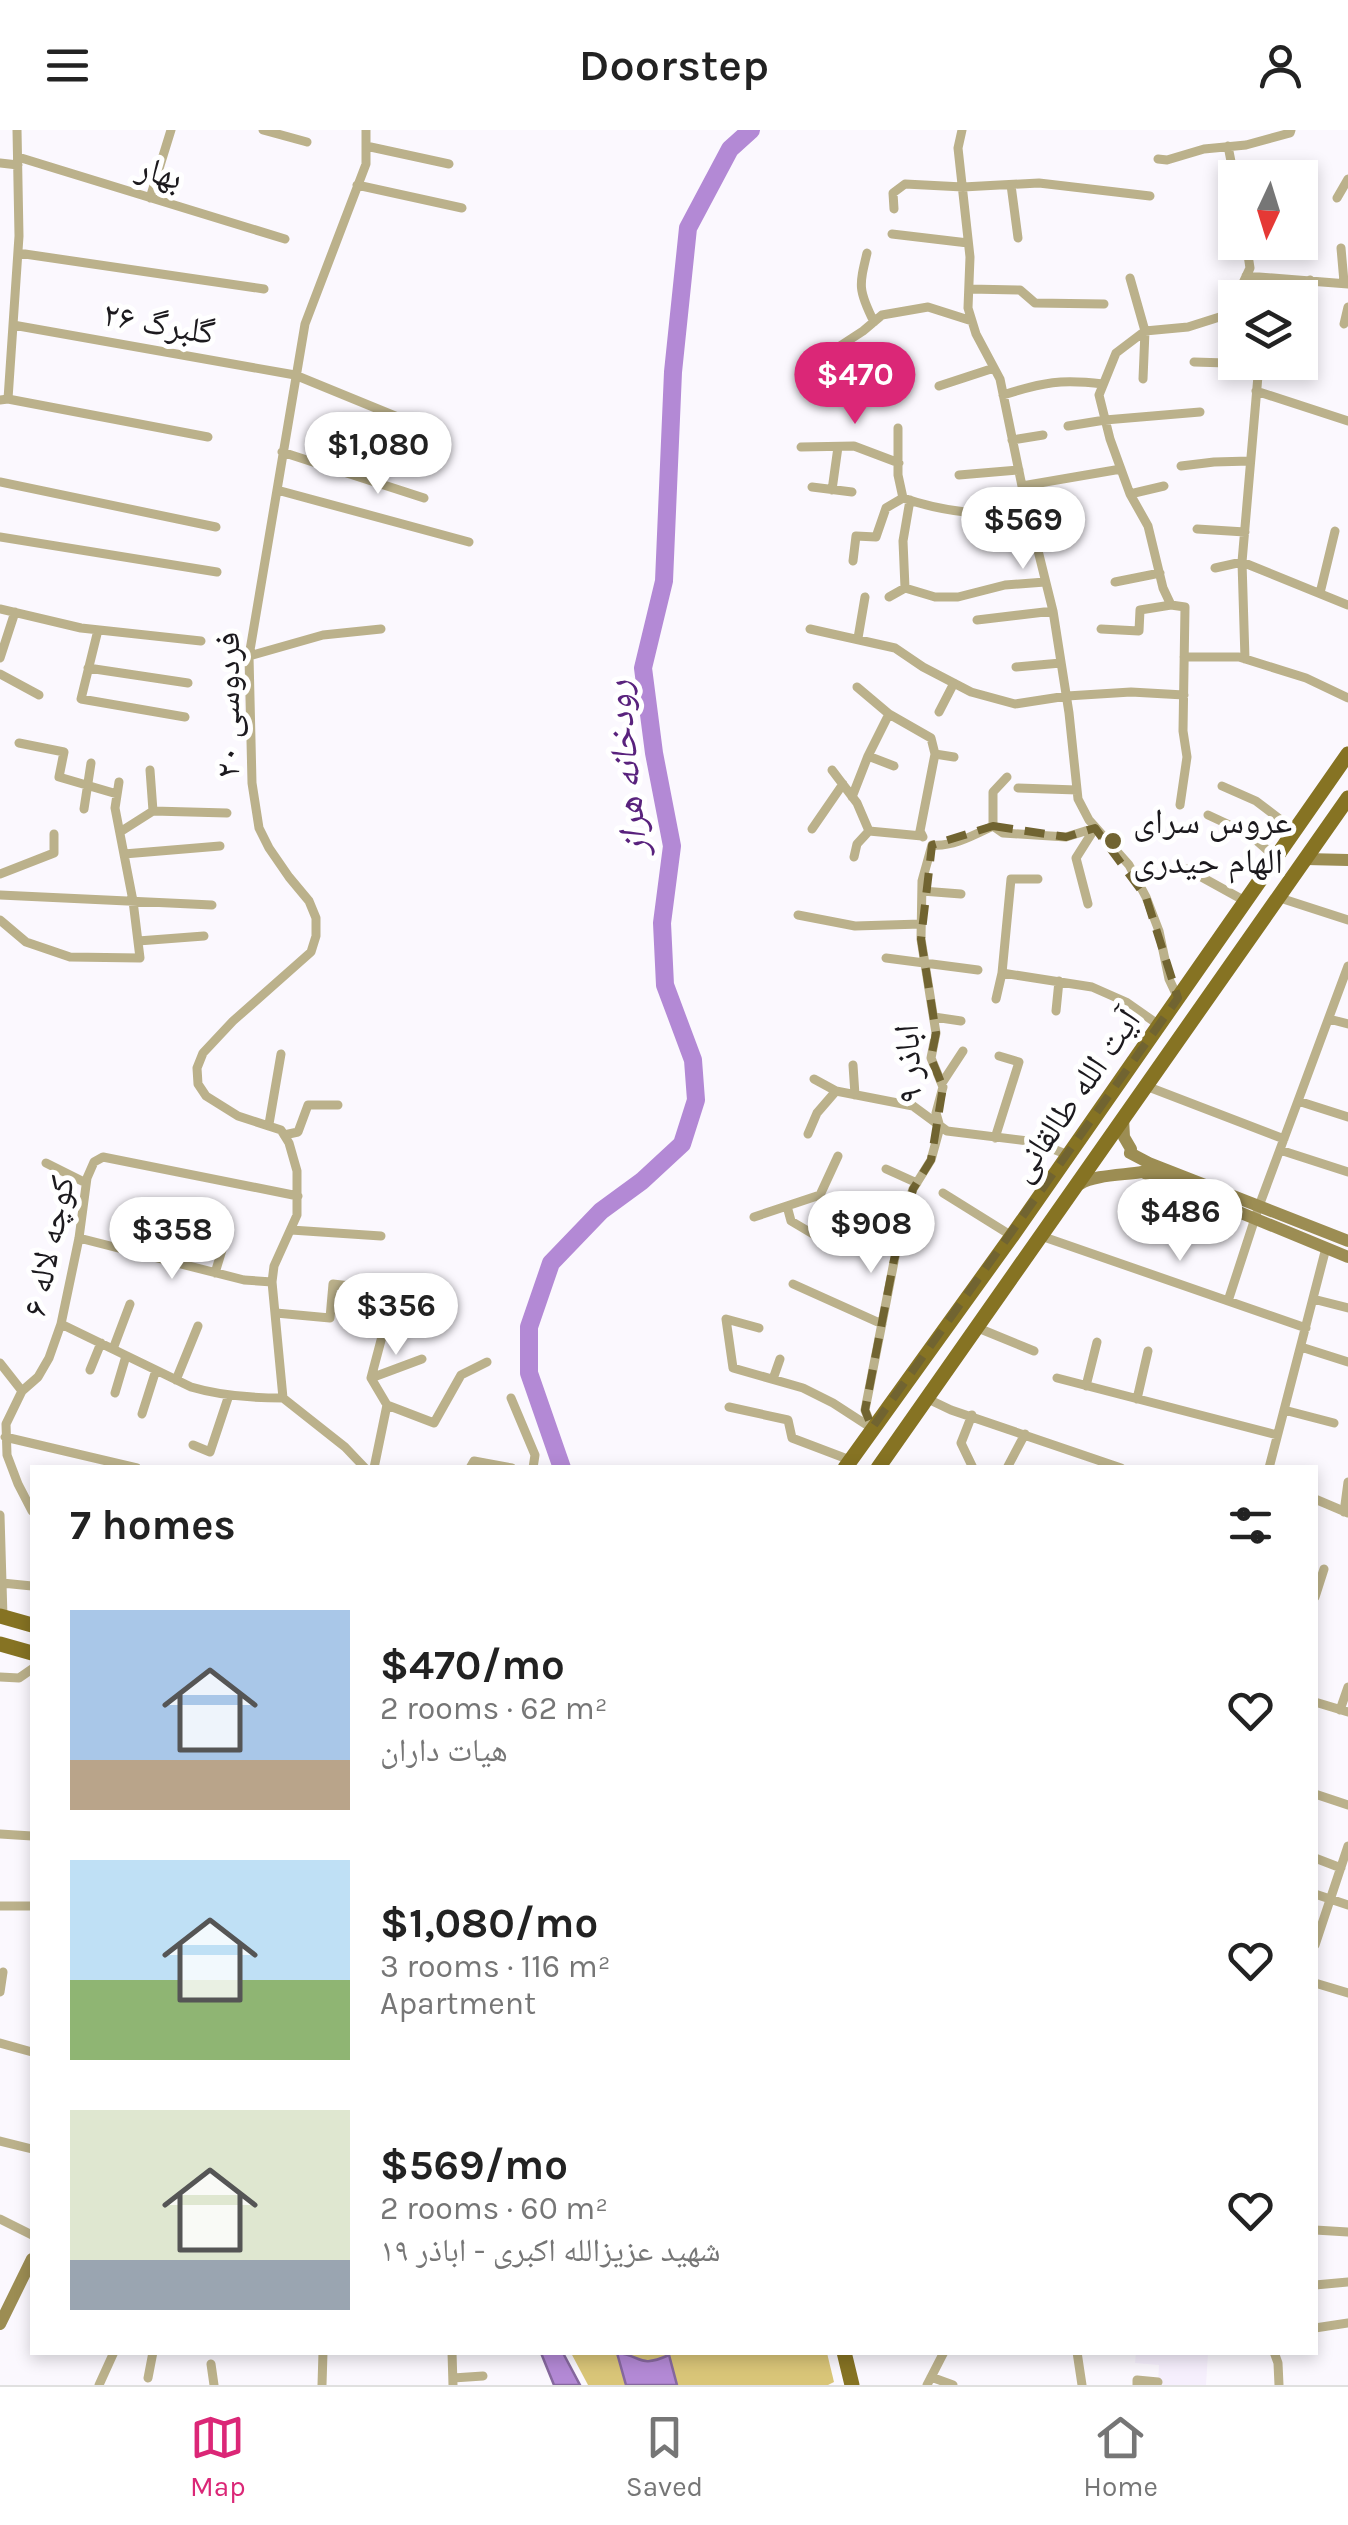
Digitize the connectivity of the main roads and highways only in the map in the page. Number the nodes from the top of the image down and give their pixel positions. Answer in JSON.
{"nodes":[{"id":1,"x":1348,"y":754,"type":"edge"},
{"id":2,"x":1348,"y":798,"type":"edge"},
{"id":3,"x":1306,"y":859,"type":"junction"},
{"id":4,"x":1348,"y":860,"type":"edge"},
{"id":5,"x":1245,"y":901,"type":"junction"},
{"id":6,"x":1264,"y":915,"type":"junction"},
{"id":7,"x":1214,"y":946,"type":"junction"},
{"id":8,"x":1234,"y":959,"type":"junction"},
{"id":9,"x":1123,"y":1116,"type":"junction"},
{"id":10,"x":1146,"y":1167,"type":"junction"},
{"id":11,"x":1074,"y":1188,"type":"junction"},
{"id":12,"x":1257,"y":1212,"type":"junction"},
{"id":13,"x":1348,"y":1241,"type":"edge"},
{"id":14,"x":1348,"y":1257,"type":"edge"},
{"id":15,"x":848,"y":1464,"type":"edge"},
{"id":16,"x":880,"y":1465,"type":"edge"},
{"id":17,"x":1,"y":1617,"type":"edge"},
{"id":18,"x":30,"y":1624,"type":"edge"},
{"id":19,"x":0,"y":1644,"type":"edge"},
{"id":20,"x":30,"y":1652,"type":"edge"},
{"id":21,"x":30,"y":2264,"type":"edge"},
{"id":22,"x":0,"y":2324,"type":"edge"},
{"id":23,"x":849,"y":2355,"type":"edge"},
{"id":24,"x":855,"y":2385,"type":"edge"}],
"edges":[{"from":1,"to":5,"type":"main road","name":"آیت الله طالقانی"},
{"from":2,"to":3,"type":"main road","name":"آیت الله طالقانی"},
{"from":3,"to":4,"type":"main road"},
{"from":3,"to":6,"type":"main road","name":"آیت الله طالقانی"},
{"from":5,"to":6,"type":"main road"},
{"from":5,"to":7,"type":"main road","name":"آیت الله طالقانی"},
{"from":6,"to":8,"type":"main road","name":"آیت الله طالقانی"},
{"from":7,"to":8,"type":"main road"},
{"from":7,"to":15,"type":"main road","name":"آیت الله طالقانی"},
{"from":8,"to":9,"type":"main road","name":"آیت الله طالقانی"},
{"from":9,"to":10,"type":"main road"},
{"from":9,"to":11,"type":"main road","name":"آیت الله طالقانی"},
{"from":10,"to":11,"type":"main road"},
{"from":10,"to":12,"type":"main road"},
{"from":11,"to":16,"type":"main road","name":"آیت الله طالقانی"},
{"from":12,"to":13,"type":"main road"},
{"from":12,"to":14,"type":"main road"},
{"from":17,"to":18,"type":"main road"},
{"from":19,"to":20,"type":"main road"},
{"from":21,"to":22,"type":"main road"},
{"from":23,"to":24,"type":"main road"}]}
